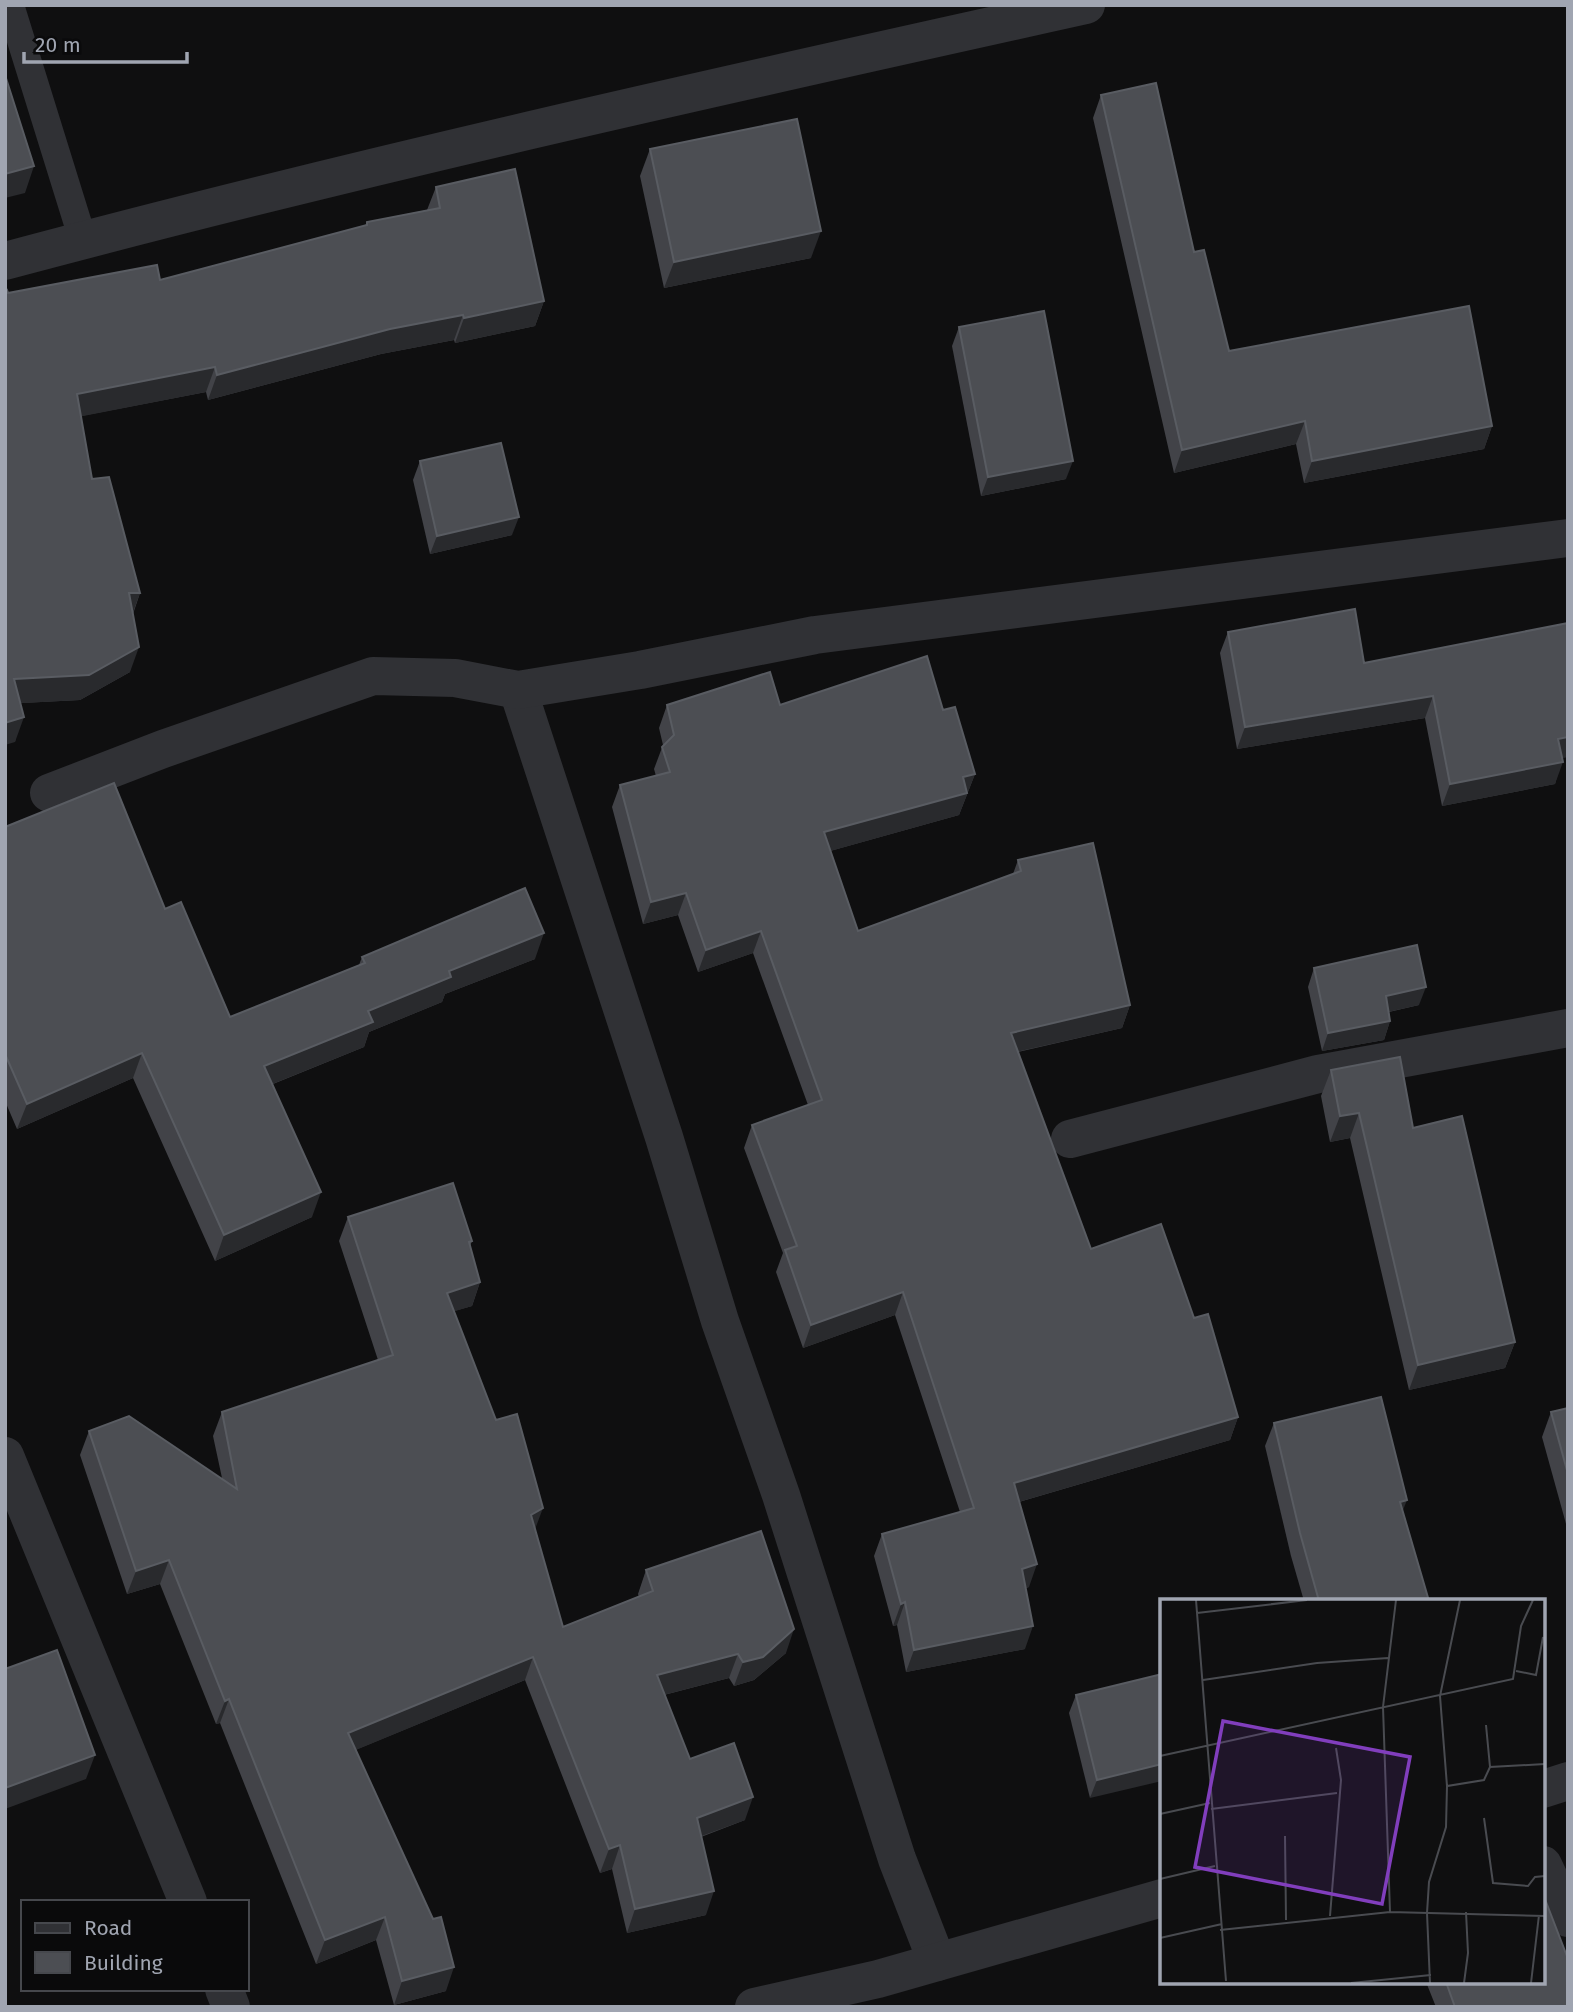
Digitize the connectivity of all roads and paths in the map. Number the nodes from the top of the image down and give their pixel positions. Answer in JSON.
{"nodes":[{"id":1,"x":10,"y":5,"type":"edge"},
{"id":2,"x":1086,"y":5,"type":"edge"},
{"id":3,"x":83,"y":240,"type":"junction"},
{"id":4,"x":5,"y":261,"type":"edge"},
{"id":5,"x":1568,"y":538,"type":"edge"},
{"id":6,"x":518,"y":690,"type":"junction"},
{"id":7,"x":49,"y":793,"type":"dead end"},
{"id":8,"x":1568,"y":1028,"type":"edge"},
{"id":9,"x":1070,"y":1139,"type":"dead end"},
{"id":10,"x":5,"y":1456,"type":"edge"},
{"id":11,"x":1568,"y":1781,"type":"edge"},
{"id":12,"x":1545,"y":1788,"type":"edge"},
{"id":13,"x":1545,"y":1868,"type":"edge"},
{"id":14,"x":1160,"y":1899,"type":"edge"},
{"id":15,"x":187,"y":1900,"type":"edge"},
{"id":16,"x":1568,"y":1918,"type":"edge"},
{"id":17,"x":937,"y":1962,"type":"junction"},
{"id":18,"x":224,"y":1991,"type":"edge"},
{"id":19,"x":884,"y":1993,"type":"edge"},
{"id":20,"x":231,"y":2007,"type":"edge"},
{"id":21,"x":754,"y":2007,"type":"edge"}],
"edges":[{"from":1,"to":3,"type":"lane"},
{"from":2,"to":3,"type":"street"},
{"from":3,"to":4,"type":"street"},
{"from":5,"to":6,"type":"street"},
{"from":6,"to":7,"type":"street"},
{"from":6,"to":17,"type":"street"},
{"from":8,"to":9,"type":"street"},
{"from":10,"to":15,"type":"street"},
{"from":11,"to":12,"type":"street"},
{"from":13,"to":16,"type":"street"},
{"from":14,"to":17,"type":"street"},
{"from":17,"to":19,"type":"street"},
{"from":18,"to":20,"type":"street"},
{"from":19,"to":21,"type":"street"}]}
